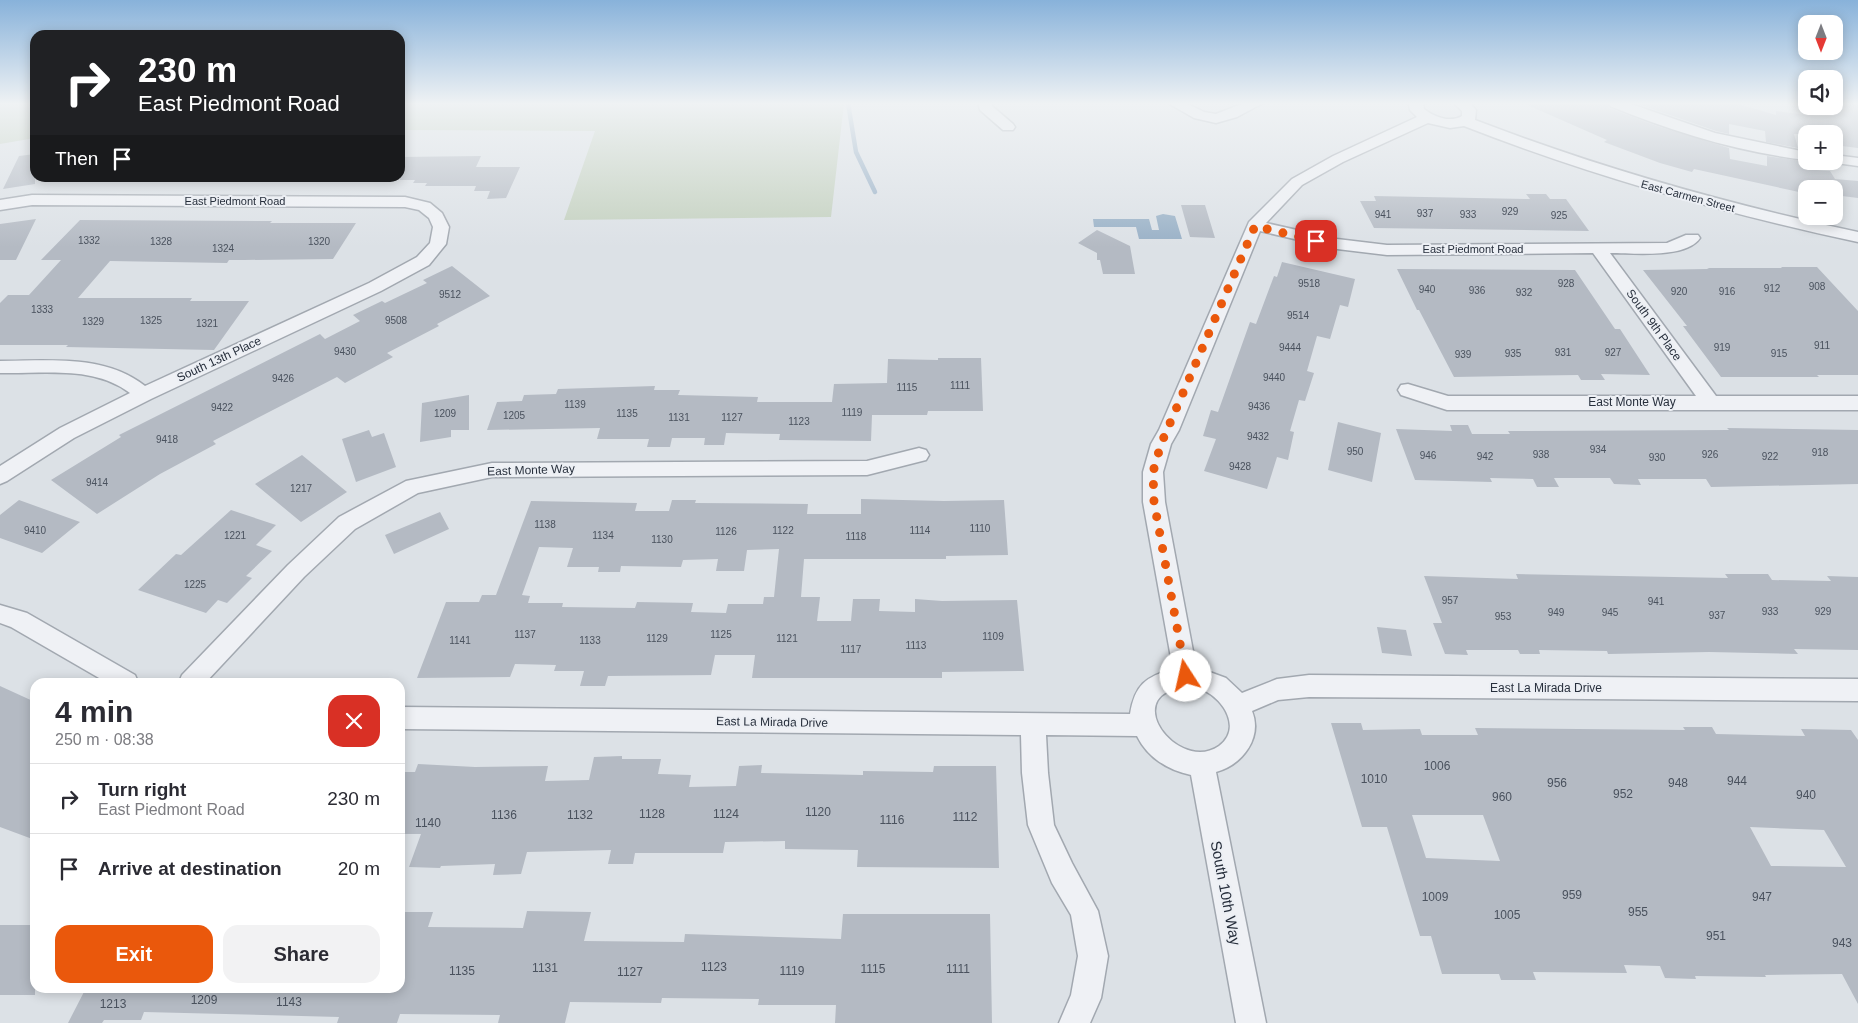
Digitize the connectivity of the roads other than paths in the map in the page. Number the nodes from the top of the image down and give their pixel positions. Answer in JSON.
{"nodes":[{"id":1,"x":1352,"y":151,"type":"edge"},
{"id":2,"x":1543,"y":151,"type":"edge"},
{"id":3,"x":1779,"y":151,"type":"edge"},
{"id":4,"x":1798,"y":154,"type":"edge"},
{"id":5,"x":1843,"y":160,"type":"edge"},
{"id":6,"x":1858,"y":162,"type":"edge"},
{"id":7,"x":0,"y":205,"type":"edge"},
{"id":8,"x":1255,"y":226,"type":"junction"},
{"id":9,"x":1858,"y":237,"type":"edge"},
{"id":10,"x":1692,"y":238,"type":"dead end"},
{"id":11,"x":438,"y":244,"type":"joint"},
{"id":12,"x":1598,"y":249,"type":"junction"},
{"id":13,"x":0,"y":367,"type":"edge"},
{"id":14,"x":1408,"y":390,"type":"dead end"},
{"id":15,"x":144,"y":394,"type":"junction"},
{"id":16,"x":1710,"y":402,"type":"junction"},
{"id":17,"x":1858,"y":403,"type":"edge"},
{"id":18,"x":918,"y":455,"type":"dead end"},
{"id":19,"x":0,"y":476,"type":"edge"},
{"id":20,"x":0,"y":614,"type":"edge"},
{"id":21,"x":1186,"y":676,"type":"junction"},
{"id":22,"x":119,"y":678,"type":"edge"},
{"id":23,"x":195,"y":678,"type":"edge"},
{"id":24,"x":1858,"y":690,"type":"edge"},
{"id":25,"x":1237,"y":706,"type":"junction"},
{"id":26,"x":405,"y":718,"type":"edge"},
{"id":27,"x":1033,"y":724,"type":"junction"},
{"id":28,"x":1144,"y":725,"type":"junction"},
{"id":29,"x":1202,"y":764,"type":"junction"},
{"id":30,"x":1074,"y":1023,"type":"edge"},
{"id":31,"x":1250,"y":1023,"type":"edge"}],
"edges":[{"from":1,"to":8,"type":"street"},
{"from":2,"to":9,"type":"street","name":"East Carmen Street"},
{"from":3,"to":4,"type":"street"},
{"from":5,"to":6,"type":"street"},
{"from":7,"to":11,"type":"street","name":"East Piedmont Road"},
{"from":8,"to":12,"type":"street","name":"East Piedmont Road"},
{"from":8,"to":21,"type":"street"},
{"from":10,"to":12,"type":"street","name":"East Piedmont Road"},
{"from":11,"to":15,"type":"street","name":"South 13th Place"},
{"from":12,"to":16,"type":"street","name":"South 9th Place"},
{"from":13,"to":15,"type":"street"},
{"from":14,"to":16,"type":"street","name":"East Monte Way"},
{"from":15,"to":19,"type":"street","name":"South 13th Place"},
{"from":16,"to":17,"type":"street","name":"East Monte Way"},
{"from":18,"to":23,"type":"street","name":"East Monte Way"},
{"from":20,"to":22,"type":"street"},
{"from":21,"to":25,"type":"street"},
{"from":21,"to":28,"type":"street"},
{"from":24,"to":25,"type":"street","name":"East La Mirada Drive"},
{"from":25,"to":29,"type":"street"},
{"from":26,"to":27,"type":"street","name":"East La Mirada Drive"},
{"from":27,"to":28,"type":"street","name":"East La Mirada Drive"},
{"from":27,"to":30,"type":"street"},
{"from":28,"to":29,"type":"street"},
{"from":29,"to":31,"type":"street","name":"South 10th Way"}]}
